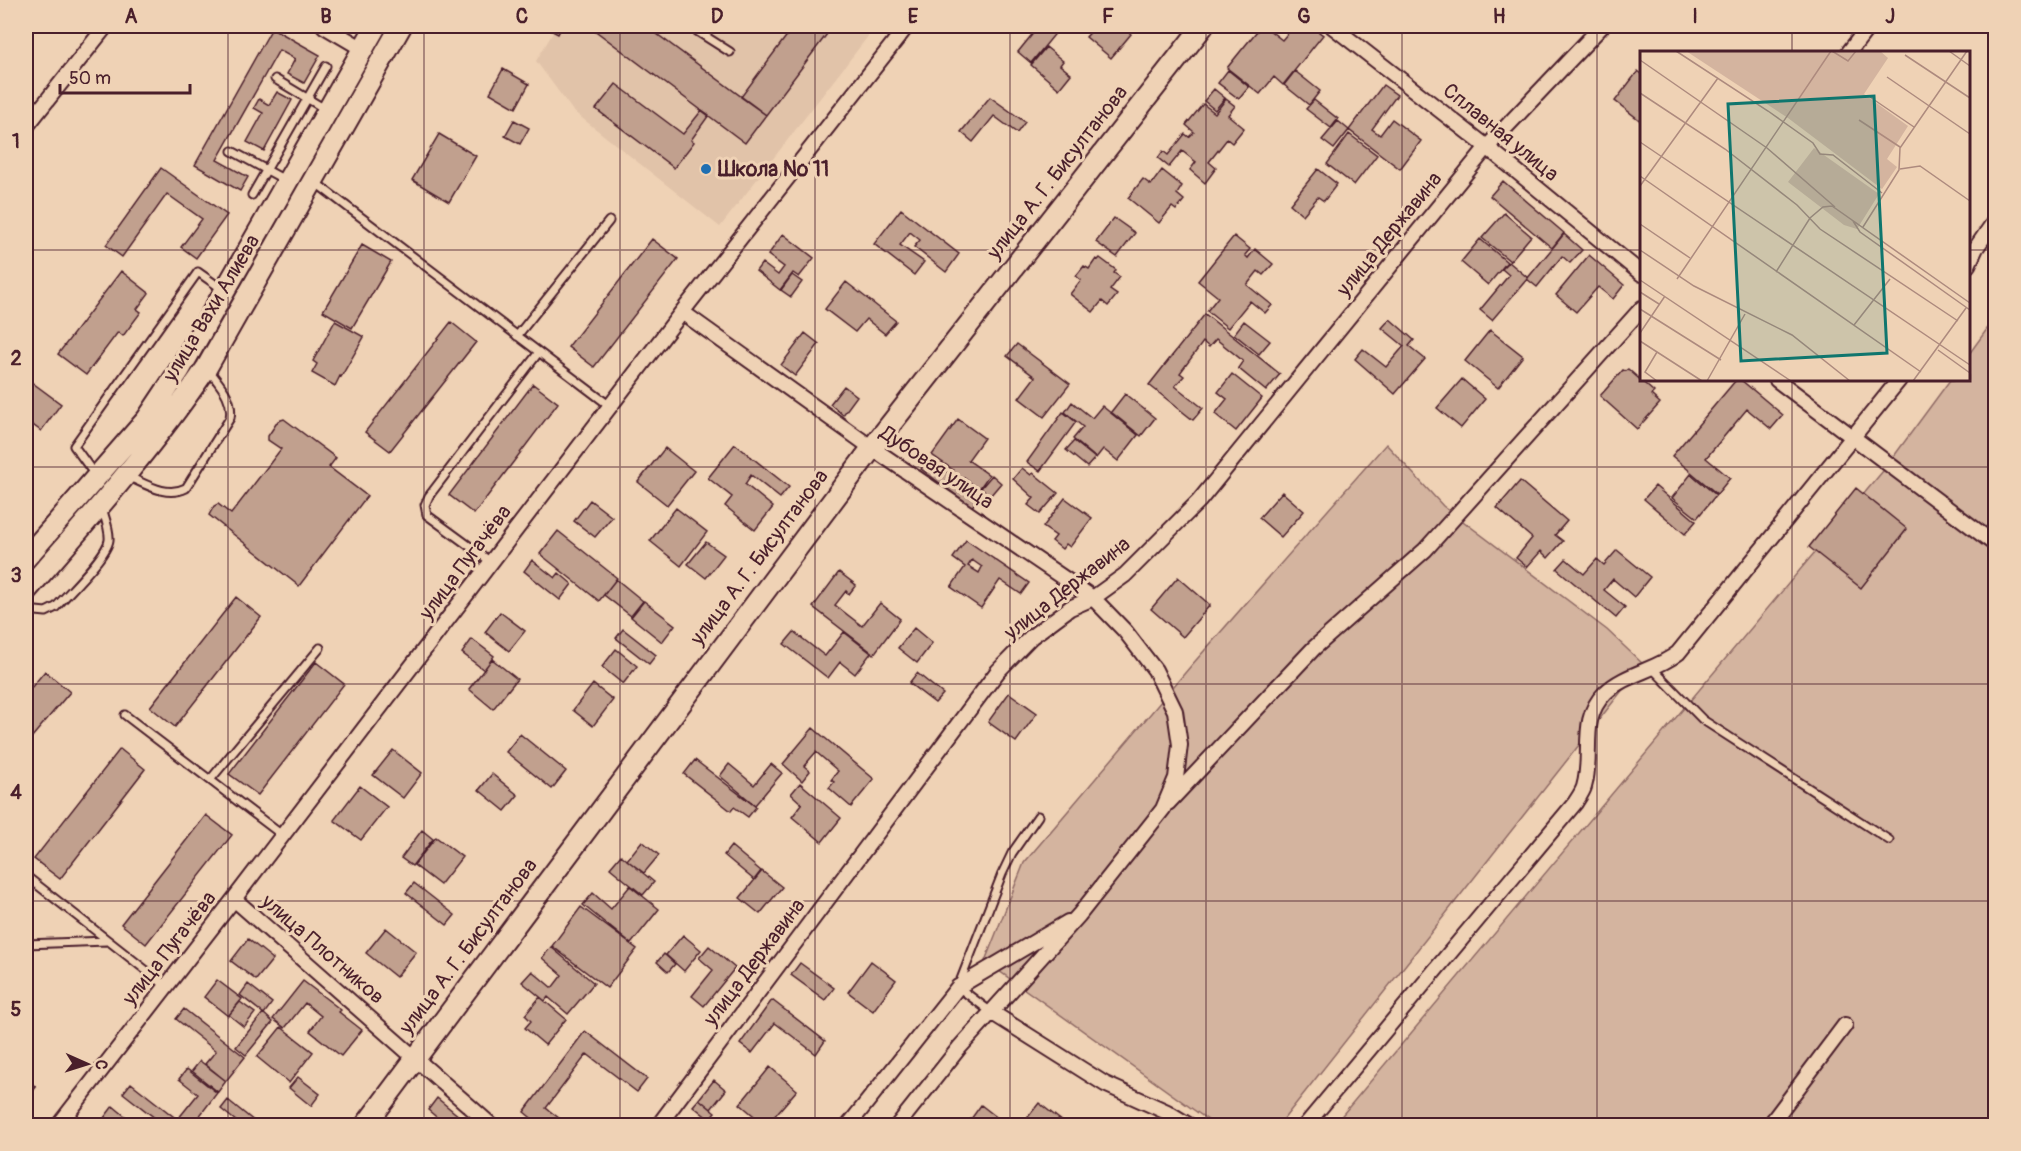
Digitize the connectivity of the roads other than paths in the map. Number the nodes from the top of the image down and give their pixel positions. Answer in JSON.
{"nodes":[{"id":1,"x":106,"y":26,"type":"edge"},
{"id":2,"x":324,"y":26,"type":"edge"},
{"id":3,"x":376,"y":26,"type":"edge"},
{"id":4,"x":401,"y":26,"type":"edge"},
{"id":5,"x":689,"y":26,"type":"edge"},
{"id":6,"x":907,"y":26,"type":"edge"},
{"id":7,"x":1203,"y":26,"type":"edge"},
{"id":8,"x":1332,"y":26,"type":"edge"},
{"id":9,"x":1602,"y":26,"type":"edge"},
{"id":10,"x":1869,"y":26,"type":"edge"},
{"id":11,"x":363,"y":49,"type":"junction"},
{"id":12,"x":1850,"y":51,"type":"edge"},
{"id":13,"x":730,"y":52,"type":"dead end"},
{"id":14,"x":326,"y":66,"type":"dead end"},
{"id":15,"x":275,"y":80,"type":"dead end"},
{"id":16,"x":308,"y":99,"type":"junction"},
{"id":17,"x":327,"y":110,"type":"junction"},
{"id":18,"x":26,"y":128,"type":"edge"},
{"id":19,"x":1487,"y":147,"type":"junction"},
{"id":20,"x":232,"y":151,"type":"dead end"},
{"id":21,"x":266,"y":170,"type":"junction"},
{"id":22,"x":287,"y":181,"type":"junction"},
{"id":23,"x":313,"y":181,"type":"junction"},
{"id":24,"x":252,"y":195,"type":"dead end"},
{"id":25,"x":1995,"y":219,"type":"edge"},
{"id":26,"x":609,"y":221,"type":"dead end"},
{"id":27,"x":1970,"y":261,"type":"edge"},
{"id":28,"x":1640,"y":273,"type":"edge"},
{"id":29,"x":224,"y":291,"type":"junction"},
{"id":30,"x":1640,"y":309,"type":"edge"},
{"id":31,"x":682,"y":312,"type":"junction"},
{"id":32,"x":517,"y":336,"type":"junction"},
{"id":33,"x":539,"y":352,"type":"junction"},
{"id":34,"x":207,"y":367,"type":"junction"},
{"id":35,"x":1778,"y":381,"type":"edge"},
{"id":36,"x":1898,"y":381,"type":"edge"},
{"id":37,"x":610,"y":406,"type":"junction"},
{"id":38,"x":1851,"y":438,"type":"junction"},
{"id":39,"x":872,"y":448,"type":"junction"},
{"id":40,"x":125,"y":476,"type":"junction"},
{"id":41,"x":96,"y":477,"type":"junction"},
{"id":42,"x":101,"y":505,"type":"junction"},
{"id":43,"x":1995,"y":545,"type":"edge"},
{"id":44,"x":26,"y":558,"type":"edge"},
{"id":45,"x":491,"y":562,"type":"junction"},
{"id":46,"x":26,"y":591,"type":"edge"},
{"id":47,"x":1093,"y":598,"type":"junction"},
{"id":48,"x":26,"y":610,"type":"edge"},
{"id":49,"x":320,"y":648,"type":"dead end"},
{"id":50,"x":1653,"y":669,"type":"junction"},
{"id":51,"x":125,"y":715,"type":"dead end"},
{"id":52,"x":210,"y":780,"type":"junction"},
{"id":53,"x":1163,"y":808,"type":"junction"},
{"id":54,"x":1038,"y":816,"type":"dead end"},
{"id":55,"x":282,"y":835,"type":"junction"},
{"id":56,"x":1889,"y":840,"type":"dead end"},
{"id":57,"x":26,"y":876,"type":"edge"},
{"id":58,"x":234,"y":899,"type":"junction"},
{"id":59,"x":1079,"y":915,"type":"junction"},
{"id":60,"x":107,"y":941,"type":"junction"},
{"id":61,"x":26,"y":944,"type":"edge"},
{"id":62,"x":166,"y":987,"type":"junction"},
{"id":63,"x":958,"y":987,"type":"junction"},
{"id":64,"x":991,"y":1012,"type":"junction"},
{"id":65,"x":1845,"y":1025,"type":"dead end"},
{"id":66,"x":414,"y":1057,"type":"junction"},
{"id":67,"x":58,"y":1125,"type":"edge"},
{"id":68,"x":365,"y":1125,"type":"edge"},
{"id":69,"x":492,"y":1125,"type":"edge"},
{"id":70,"x":658,"y":1125,"type":"edge"},
{"id":71,"x":848,"y":1125,"type":"edge"},
{"id":72,"x":897,"y":1125,"type":"edge"},
{"id":73,"x":1190,"y":1125,"type":"edge"},
{"id":74,"x":1305,"y":1125,"type":"edge"},
{"id":75,"x":1769,"y":1125,"type":"edge"}],
"edges":[{"from":1,"to":18,"type":"street"},
{"from":2,"to":11,"type":"street"},
{"from":3,"to":11,"type":"street","name":"улица Вахи Алиева"},
{"from":4,"to":23,"type":"street","name":"улица Вахи Алиева"},
{"from":5,"to":13,"type":"lane"},
{"from":6,"to":31,"type":"street","name":"улица Пугачёва"},
{"from":7,"to":39,"type":"street","name":"улица А. Г. Бисултанова"},
{"from":8,"to":19,"type":"street","name":"Сплавная улица"},
{"from":9,"to":19,"type":"street","name":"улица Державина"},
{"from":10,"to":12,"type":"street"},
{"from":11,"to":17,"type":"street","name":"улица Вахи Алиева"},
{"from":14,"to":16,"type":"lane"},
{"from":15,"to":16,"type":"lane"},
{"from":16,"to":17,"type":"lane"},
{"from":16,"to":21,"type":"lane"},
{"from":17,"to":22,"type":"street","name":"улица Вахи Алиева"},
{"from":19,"to":28,"type":"street","name":"Сплавная улица"},
{"from":19,"to":47,"type":"street","name":"улица Державина"},
{"from":20,"to":21,"type":"lane"},
{"from":21,"to":22,"type":"lane"},
{"from":21,"to":24,"type":"lane"},
{"from":22,"to":29,"type":"street","name":"улица Вахи Алиева"},
{"from":23,"to":32,"type":"lane"},
{"from":23,"to":34,"type":"street","name":"улица Вахи Алиева"},
{"from":25,"to":27,"type":"street"},
{"from":26,"to":32,"type":"lane"},
{"from":29,"to":41,"type":"street","name":"улица Вахи Алиева"},
{"from":29,"to":41,"type":"lane"},
{"from":30,"to":53,"type":"street"},
{"from":31,"to":37,"type":"street","name":"улица Пугачёва"},
{"from":31,"to":39,"type":"street","name":"Дубовая улица"},
{"from":32,"to":33,"type":"lane"},
{"from":33,"to":37,"type":"lane"},
{"from":33,"to":45,"type":"lane"},
{"from":34,"to":40,"type":"street","name":"улица Вахи Алиева"},
{"from":34,"to":40,"type":"lane"},
{"from":35,"to":38,"type":"street"},
{"from":36,"to":38,"type":"street"},
{"from":37,"to":45,"type":"street","name":"улица Пугачёва"},
{"from":38,"to":43,"type":"street"},
{"from":38,"to":50,"type":"street"},
{"from":39,"to":47,"type":"street","name":"Дубовая улица"},
{"from":39,"to":66,"type":"street","name":"улица А. Г. Бисултанова"},
{"from":40,"to":42,"type":"street","name":"улица Вахи Алиева"},
{"from":41,"to":44,"type":"street","name":"улица Вахи Алиева"},
{"from":42,"to":46,"type":"street","name":"улица Вахи Алиева"},
{"from":42,"to":48,"type":"lane"},
{"from":45,"to":55,"type":"street","name":"улица Пугачёва"},
{"from":47,"to":53,"type":"street","name":"Дубовая улица"},
{"from":47,"to":70,"type":"street","name":"улица Державина"},
{"from":49,"to":52,"type":"lane"},
{"from":50,"to":56,"type":"lane"},
{"from":50,"to":74,"type":"street"},
{"from":51,"to":52,"type":"lane"},
{"from":52,"to":55,"type":"lane"},
{"from":53,"to":59,"type":"street"},
{"from":54,"to":63,"type":"lane"},
{"from":55,"to":58,"type":"street","name":"улица Пугачёва"},
{"from":57,"to":60,"type":"lane"},
{"from":58,"to":62,"type":"street","name":"улица Пугачёва"},
{"from":58,"to":66,"type":"street","name":"улица Плотников"},
{"from":59,"to":63,"type":"street"},
{"from":59,"to":64,"type":"street"},
{"from":60,"to":61,"type":"lane"},
{"from":60,"to":62,"type":"lane"},
{"from":62,"to":67,"type":"street","name":"улица Пугачёва"},
{"from":63,"to":64,"type":"lane"},
{"from":63,"to":71,"type":"street"},
{"from":64,"to":72,"type":"street"},
{"from":64,"to":73,"type":"street"},
{"from":65,"to":75,"type":"street"},
{"from":66,"to":68,"type":"street","name":"улица А. Г. Бисултанова"},
{"from":66,"to":69,"type":"street","name":"улица Плотников"}]}
